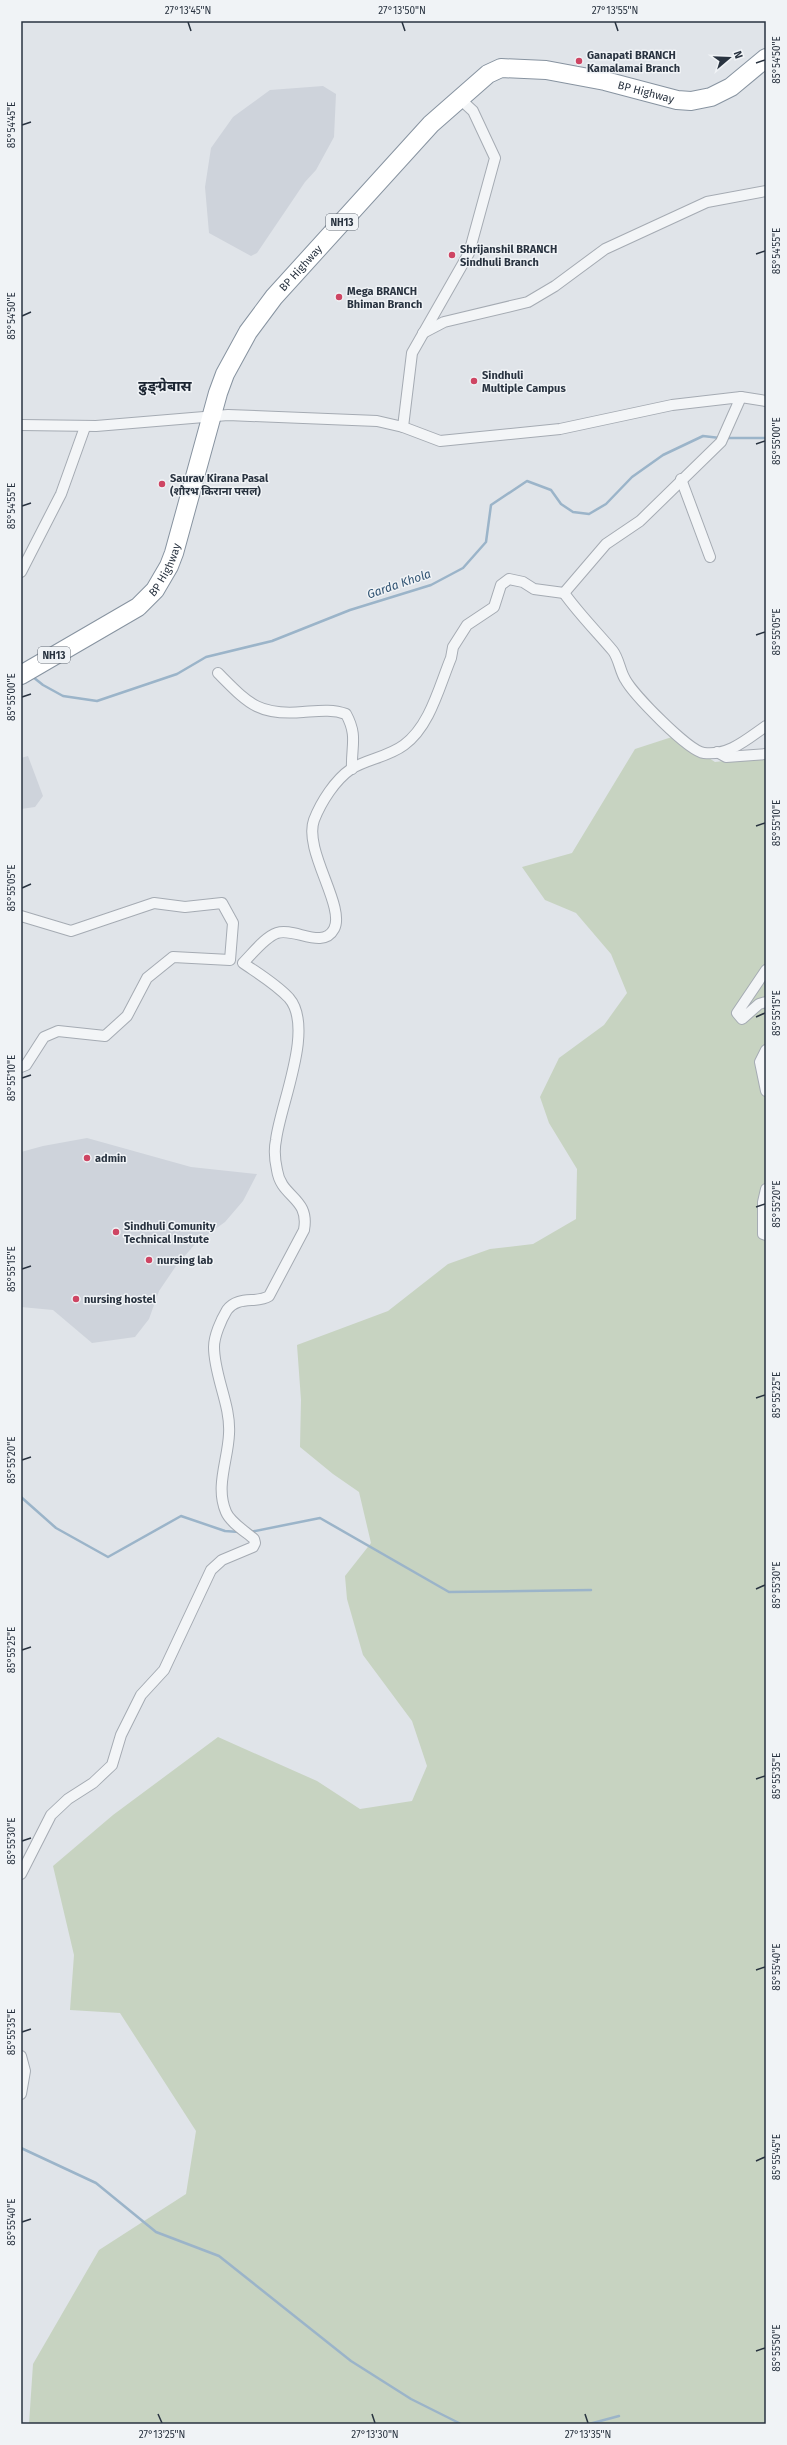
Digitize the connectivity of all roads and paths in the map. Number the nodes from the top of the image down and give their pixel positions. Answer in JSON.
{"nodes":[{"id":1,"x":766,"y":58,"type":"edge"},
{"id":2,"x":459,"y":98,"type":"junction"},
{"id":3,"x":766,"y":191,"type":"edge"},
{"id":4,"x":422,"y":334,"type":"junction"},
{"id":5,"x":741,"y":397,"type":"junction"},
{"id":6,"x":766,"y":401,"type":"edge"},
{"id":7,"x":210,"y":418,"type":"junction"},
{"id":8,"x":21,"y":425,"type":"edge"},
{"id":9,"x":85,"y":427,"type":"junction"},
{"id":10,"x":403,"y":427,"type":"junction"},
{"id":11,"x":681,"y":479,"type":"junction"},
{"id":12,"x":710,"y":557,"type":"dead end"},
{"id":13,"x":21,"y":572,"type":"edge"},
{"id":14,"x":564,"y":593,"type":"junction"},
{"id":15,"x":218,"y":673,"type":"dead end"},
{"id":16,"x":21,"y":675,"type":"edge"},
{"id":17,"x":766,"y":726,"type":"edge"},
{"id":18,"x":717,"y":752,"type":"junction"},
{"id":19,"x":766,"y":754,"type":"edge"},
{"id":20,"x":352,"y":769,"type":"junction"},
{"id":21,"x":21,"y":916,"type":"edge"},
{"id":22,"x":230,"y":960,"type":"junction"},
{"id":23,"x":243,"y":963,"type":"junction"},
{"id":24,"x":766,"y":970,"type":"edge"},
{"id":25,"x":766,"y":1002,"type":"edge"},
{"id":26,"x":766,"y":1050,"type":"edge"},
{"id":27,"x":21,"y":1067,"type":"edge"},
{"id":28,"x":766,"y":1091,"type":"edge"},
{"id":29,"x":766,"y":1189,"type":"edge"},
{"id":30,"x":766,"y":1235,"type":"edge"},
{"id":31,"x":21,"y":1874,"type":"edge"},
{"id":32,"x":21,"y":2056,"type":"edge"},
{"id":33,"x":21,"y":2094,"type":"edge"}],
"edges":[{"from":1,"to":2,"type":"highway","name":"BP Highway","number":"NH13"},
{"from":2,"to":4,"type":"street"},
{"from":2,"to":7,"type":"highway","name":"BP Highway","number":"NH13"},
{"from":3,"to":4,"type":"street"},
{"from":4,"to":10,"type":"street"},
{"from":5,"to":6,"type":"street"},
{"from":5,"to":10,"type":"street"},
{"from":5,"to":11,"type":"street"},
{"from":7,"to":9,"type":"street"},
{"from":7,"to":10,"type":"street"},
{"from":7,"to":16,"type":"highway","name":"BP Highway","number":"NH13"},
{"from":8,"to":9,"type":"street"},
{"from":9,"to":13,"type":"street"},
{"from":11,"to":12,"type":"street"},
{"from":11,"to":14,"type":"street"},
{"from":14,"to":18,"type":"street"},
{"from":14,"to":20,"type":"street"},
{"from":15,"to":20,"type":"street"},
{"from":17,"to":18,"type":"street"},
{"from":18,"to":19,"type":"street"},
{"from":20,"to":23,"type":"street"},
{"from":21,"to":22,"type":"street"},
{"from":22,"to":23,"type":"street"},
{"from":22,"to":27,"type":"street"},
{"from":23,"to":31,"type":"street"},
{"from":24,"to":25,"type":"street"},
{"from":26,"to":28,"type":"street"},
{"from":29,"to":30,"type":"street"},
{"from":32,"to":33,"type":"street"}]}
